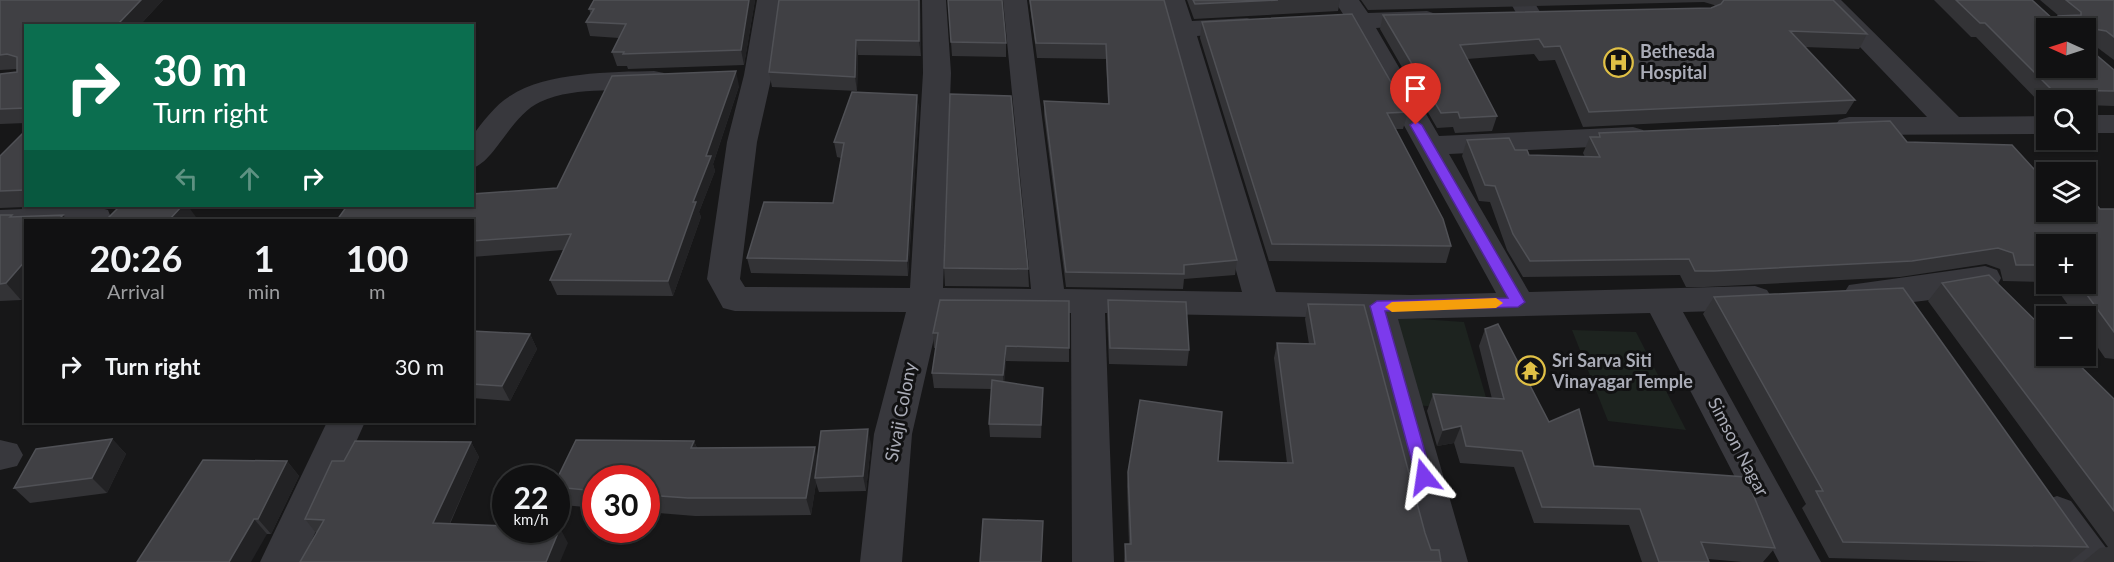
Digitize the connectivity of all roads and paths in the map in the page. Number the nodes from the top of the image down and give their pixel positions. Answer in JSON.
{"nodes":[{"id":1,"x":769,"y":0,"type":"edge"},
{"id":2,"x":934,"y":0,"type":"edge"},
{"id":3,"x":1015,"y":0,"type":"edge"},
{"id":4,"x":1173,"y":0,"type":"edge"},
{"id":5,"x":1827,"y":0,"type":"edge"},
{"id":6,"x":1353,"y":10,"type":"edge"},
{"id":7,"x":1450,"y":18,"type":"edge"},
{"id":8,"x":1183,"y":29,"type":"junction"},
{"id":9,"x":676,"y":78,"type":"edge"},
{"id":10,"x":2096,"y":124,"type":"edge"},
{"id":11,"x":2114,"y":124,"type":"edge"},
{"id":12,"x":2036,"y":125,"type":"edge"},
{"id":13,"x":1952,"y":126,"type":"junction"},
{"id":14,"x":1827,"y":127,"type":"edge"},
{"id":15,"x":1663,"y":135,"type":"edge"},
{"id":16,"x":1428,"y":146,"type":"junction"},
{"id":17,"x":474,"y":155,"type":"edge"},
{"id":18,"x":97,"y":219,"type":"edge"},
{"id":19,"x":0,"y":220,"type":"edge"},
{"id":20,"x":1986,"y":278,"type":"edge"},
{"id":21,"x":1832,"y":294,"type":"edge"},
{"id":22,"x":1786,"y":297,"type":"edge"},
{"id":23,"x":927,"y":299,"type":"junction"},
{"id":24,"x":1660,"y":300,"type":"junction"},
{"id":25,"x":1049,"y":301,"type":"junction"},
{"id":26,"x":1088,"y":301,"type":"junction"},
{"id":27,"x":1518,"y":302,"type":"junction"},
{"id":28,"x":1262,"y":303,"type":"junction"},
{"id":29,"x":1377,"y":306,"type":"junction"},
{"id":30,"x":345,"y":423,"type":"edge"},
{"id":31,"x":2037,"y":484,"type":"edge"},
{"id":32,"x":280,"y":562,"type":"edge"},
{"id":33,"x":881,"y":562,"type":"edge"},
{"id":34,"x":1093,"y":562,"type":"edge"},
{"id":35,"x":1447,"y":562,"type":"edge"},
{"id":36,"x":1800,"y":562,"type":"edge"},
{"id":37,"x":2092,"y":562,"type":"edge"}],
"edges":[{"from":1,"to":23,"type":"street"},
{"from":2,"to":23,"type":"street","name":"Sivaji Colony"},
{"from":3,"to":25,"type":"street"},
{"from":4,"to":8,"type":"street"},
{"from":5,"to":13,"type":"street"},
{"from":6,"to":7,"type":"street"},
{"from":6,"to":8,"type":"street"},
{"from":6,"to":16,"type":"street"},
{"from":8,"to":28,"type":"street"},
{"from":9,"to":17,"type":"street"},
{"from":10,"to":11,"type":"street"},
{"from":12,"to":13,"type":"street"},
{"from":13,"to":14,"type":"street"},
{"from":15,"to":16,"type":"street"},
{"from":16,"to":27,"type":"street"},
{"from":18,"to":19,"type":"street"},
{"from":20,"to":21,"type":"street"},
{"from":22,"to":24,"type":"street"},
{"from":23,"to":25,"type":"street"},
{"from":23,"to":33,"type":"street","name":"Sivaji Colony"},
{"from":24,"to":27,"type":"street"},
{"from":24,"to":36,"type":"street","name":"Simson Nagar"},
{"from":25,"to":26,"type":"street"},
{"from":26,"to":28,"type":"street"},
{"from":26,"to":34,"type":"street"},
{"from":27,"to":29,"type":"street"},
{"from":28,"to":29,"type":"street"},
{"from":29,"to":35,"type":"street"},
{"from":30,"to":32,"type":"street"},
{"from":31,"to":37,"type":"street"}]}
